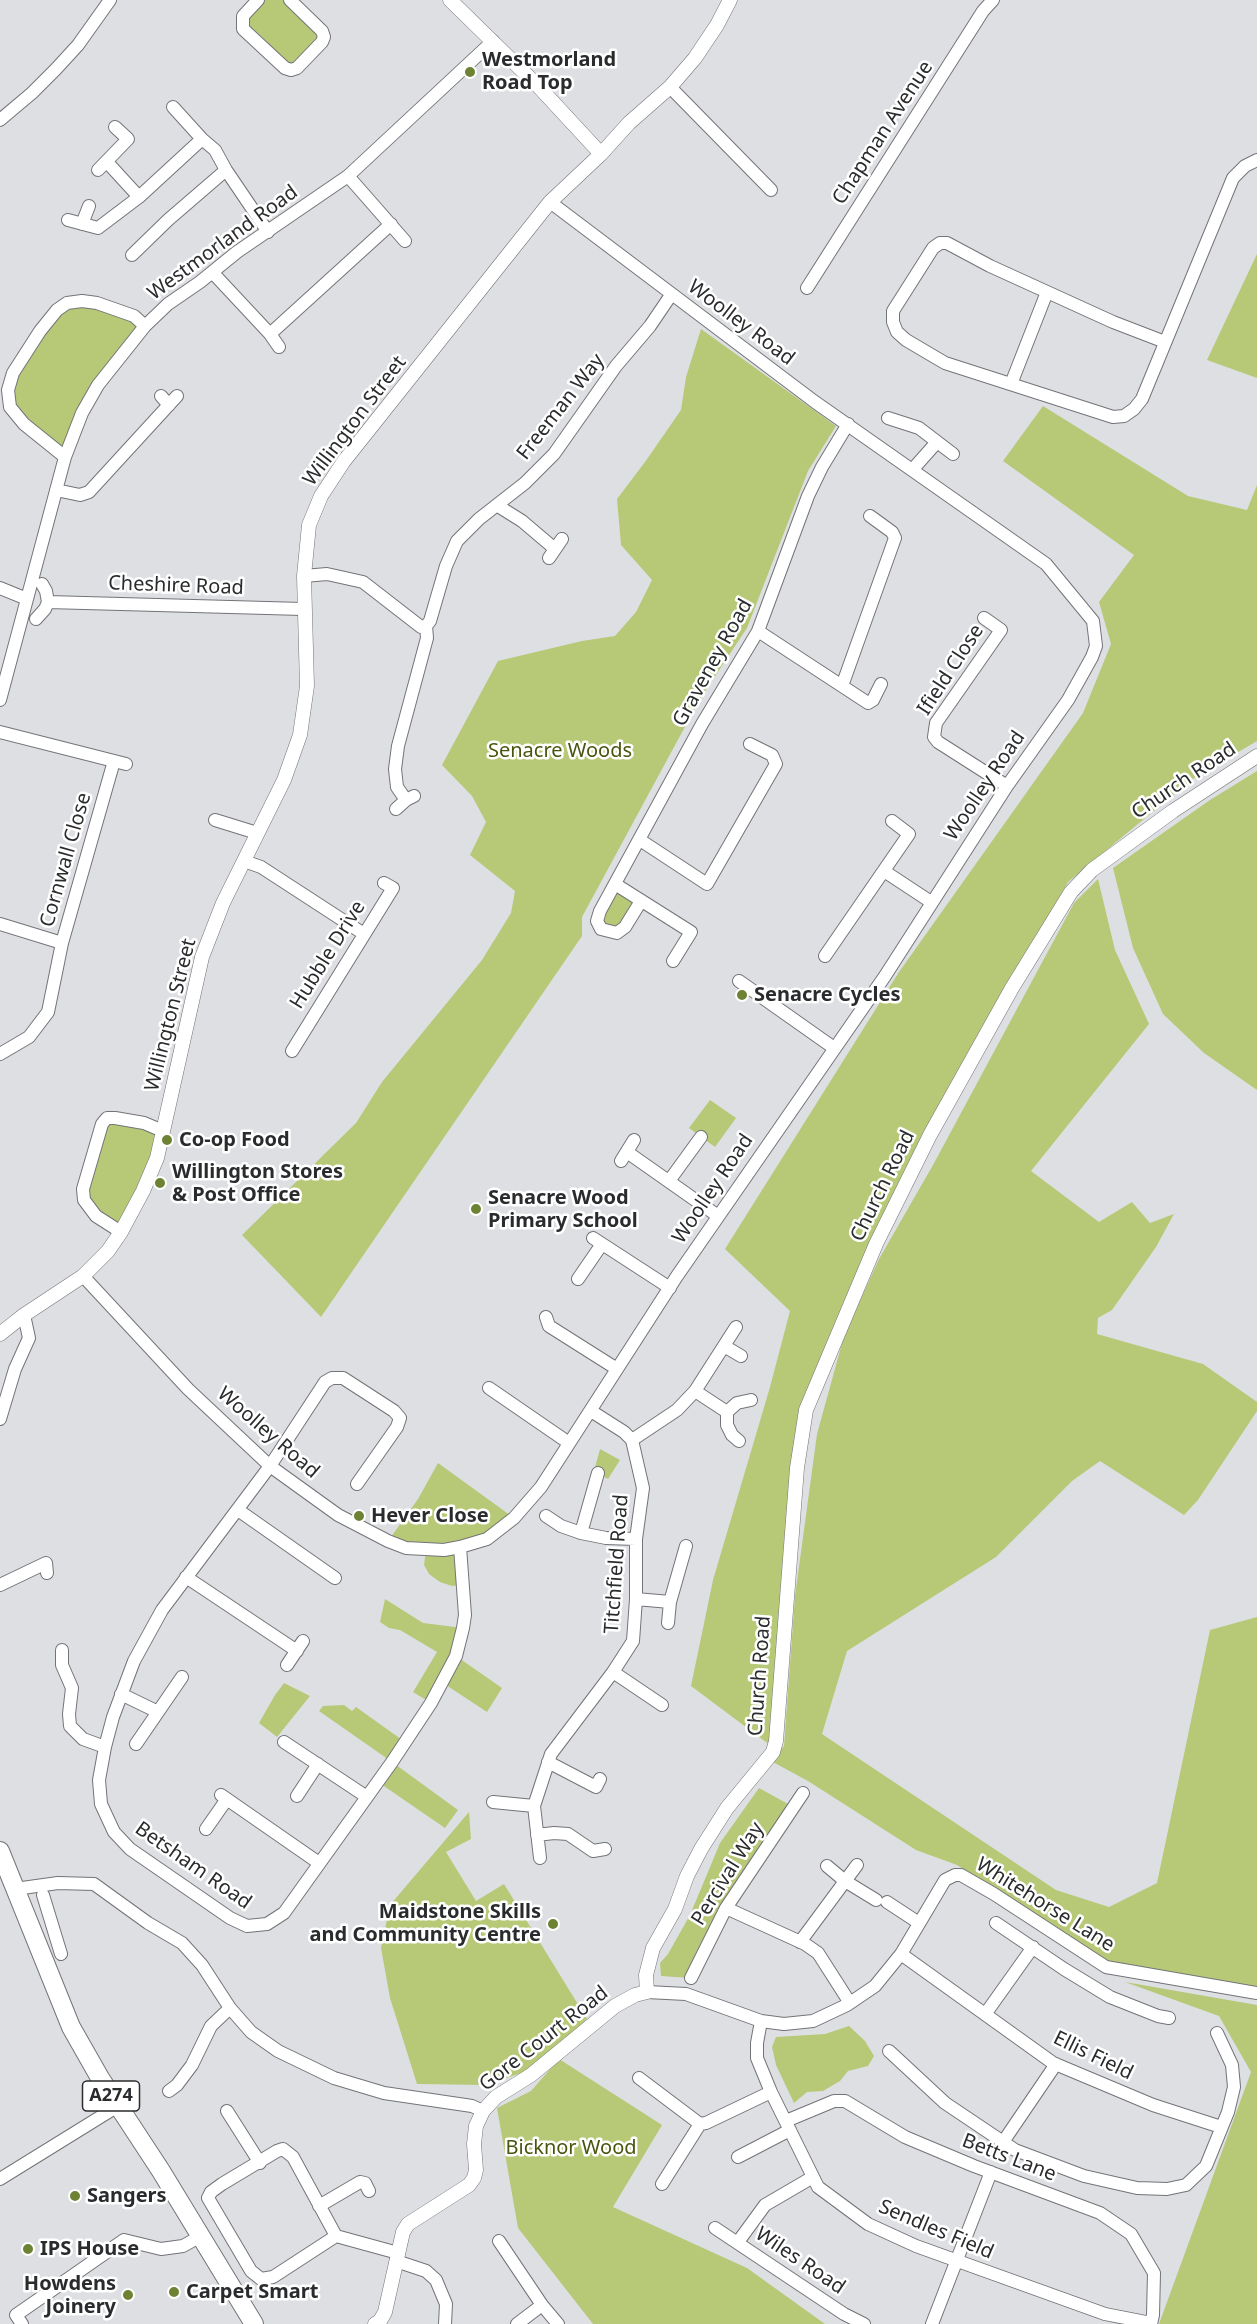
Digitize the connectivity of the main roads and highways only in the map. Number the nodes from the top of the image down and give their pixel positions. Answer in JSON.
{"nodes":[{"id":1,"x":1,"y":1854,"type":"edge"},
{"id":2,"x":254,"y":2324,"type":"edge"}],
"edges":[{"from":1,"to":2,"type":"main road","number":"A274"}]}
